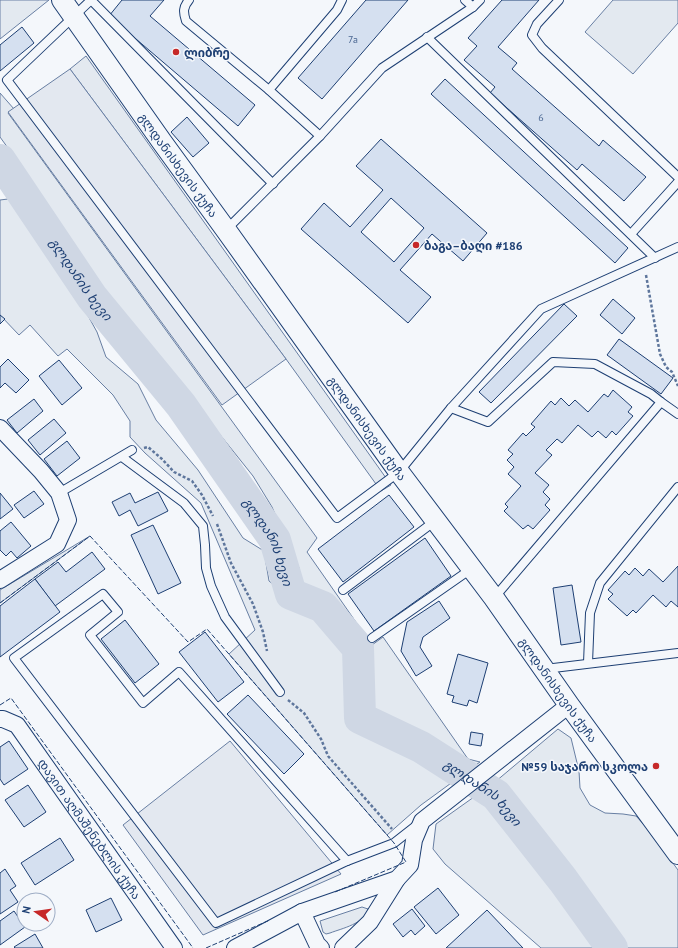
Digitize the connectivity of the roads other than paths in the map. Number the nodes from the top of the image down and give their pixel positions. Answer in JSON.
{"nodes":[{"id":1,"x":62,"y":0,"type":"edge"},
{"id":2,"x":91,"y":0,"type":"edge"},
{"id":3,"x":189,"y":0,"type":"edge"},
{"id":4,"x":342,"y":0,"type":"edge"},
{"id":5,"x":465,"y":0,"type":"edge"},
{"id":6,"x":480,"y":0,"type":"edge"},
{"id":7,"x":559,"y":0,"type":"edge"},
{"id":8,"x":473,"y":7,"type":"junction"},
{"id":9,"x":74,"y":17,"type":"junction"},
{"id":10,"x":427,"y":37,"type":"junction"},
{"id":11,"x":269,"y":90,"type":"junction"},
{"id":12,"x":320,"y":136,"type":"junction"},
{"id":13,"x":678,"y":177,"type":"edge"},
{"id":14,"x":678,"y":182,"type":"edge"},
{"id":15,"x":273,"y":184,"type":"junction"},
{"id":16,"x":226,"y":230,"type":"junction"},
{"id":17,"x":631,"y":234,"type":"junction"},
{"id":18,"x":678,"y":247,"type":"edge"},
{"id":19,"x":655,"y":258,"type":"junction"},
{"id":20,"x":660,"y":402,"type":"junction"},
{"id":21,"x":451,"y":408,"type":"junction"},
{"id":22,"x":678,"y":414,"type":"edge"},
{"id":23,"x":0,"y":428,"type":"edge"},
{"id":24,"x":132,"y":450,"type":"road end"},
{"id":25,"x":122,"y":457,"type":"junction"},
{"id":26,"x":400,"y":472,"type":"junction"},
{"id":27,"x":678,"y":487,"type":"edge"},
{"id":28,"x":59,"y":493,"type":"junction"},
{"id":29,"x":436,"y":520,"type":"junction"},
{"id":30,"x":472,"y":569,"type":"junction"},
{"id":31,"x":0,"y":580,"type":"edge"},
{"id":32,"x":342,"y":590,"type":"dead end"},
{"id":33,"x":494,"y":598,"type":"junction"},
{"id":34,"x":372,"y":638,"type":"dead end"},
{"id":35,"x":678,"y":653,"type":"edge"},
{"id":36,"x":588,"y":663,"type":"junction"},
{"id":37,"x":544,"y":669,"type":"junction"},
{"id":38,"x":280,"y":692,"type":"road end"},
{"id":39,"x":569,"y":705,"type":"junction"},
{"id":40,"x":0,"y":719,"type":"edge"},
{"id":41,"x":425,"y":818,"type":"junction"},
{"id":42,"x":678,"y":854,"type":"edge"},
{"id":43,"x":347,"y":861,"type":"junction"},
{"id":44,"x":396,"y":879,"type":"junction"},
{"id":45,"x":302,"y":912,"type":"junction"},
{"id":46,"x":174,"y":948,"type":"edge"},
{"id":47,"x":235,"y":948,"type":"edge"},
{"id":48,"x":321,"y":948,"type":"edge"},
{"id":49,"x":343,"y":948,"type":"edge"}],
"edges":[{"from":1,"to":9,"type":"street","name":"გლდანისხევის ქუჩა"},
{"from":2,"to":9,"type":"lane"},
{"from":2,"to":15,"type":"lane"},
{"from":3,"to":11,"type":"lane"},
{"from":4,"to":11,"type":"lane"},
{"from":5,"to":8,"type":"lane"},
{"from":6,"to":8,"type":"lane"},
{"from":7,"to":13,"type":"lane"},
{"from":8,"to":10,"type":"lane"},
{"from":9,"to":16,"type":"street","name":"გლდანისხევის ქუჩა"},
{"from":9,"to":26,"type":"lane"},
{"from":10,"to":12,"type":"lane"},
{"from":10,"to":17,"type":"lane"},
{"from":11,"to":12,"type":"lane"},
{"from":12,"to":15,"type":"lane"},
{"from":14,"to":17,"type":"lane"},
{"from":15,"to":16,"type":"lane"},
{"from":16,"to":26,"type":"street","name":"გლდანისხევის ქუჩა"},
{"from":17,"to":19,"type":"lane"},
{"from":18,"to":19,"type":"lane"},
{"from":19,"to":21,"type":"lane"},
{"from":20,"to":21,"type":"lane"},
{"from":20,"to":22,"type":"lane"},
{"from":20,"to":33,"type":"lane"},
{"from":21,"to":26,"type":"lane"},
{"from":23,"to":28,"type":"street"},
{"from":24,"to":25,"type":"lane"},
{"from":25,"to":28,"type":"lane"},
{"from":25,"to":38,"type":"lane"},
{"from":26,"to":29,"type":"street","name":"გლდანისხევის ქუჩა"},
{"from":27,"to":36,"type":"lane"},
{"from":28,"to":31,"type":"street"},
{"from":29,"to":30,"type":"street","name":"გლდანისხევის ქუჩა"},
{"from":29,"to":32,"type":"lane"},
{"from":30,"to":33,"type":"street","name":"გლდანისხევის ქუჩა"},
{"from":30,"to":34,"type":"lane"},
{"from":33,"to":37,"type":"street","name":"გლდანისხევის ქუჩა"},
{"from":35,"to":36,"type":"lane"},
{"from":36,"to":37,"type":"lane"},
{"from":37,"to":39,"type":"street","name":"გლდანისხევის ქუჩა"},
{"from":39,"to":41,"type":"street"},
{"from":39,"to":42,"type":"street","name":"გლდანისხევის ქუჩა"},
{"from":40,"to":46,"type":"street","name":"დავით აღმაშენებლის ქუჩა"},
{"from":41,"to":43,"type":"lane"},
{"from":41,"to":44,"type":"street"},
{"from":43,"to":43,"type":"lane"},
{"from":44,"to":45,"type":"street"},
{"from":44,"to":49,"type":"street"},
{"from":45,"to":47,"type":"street"},
{"from":45,"to":48,"type":"street"}]}
